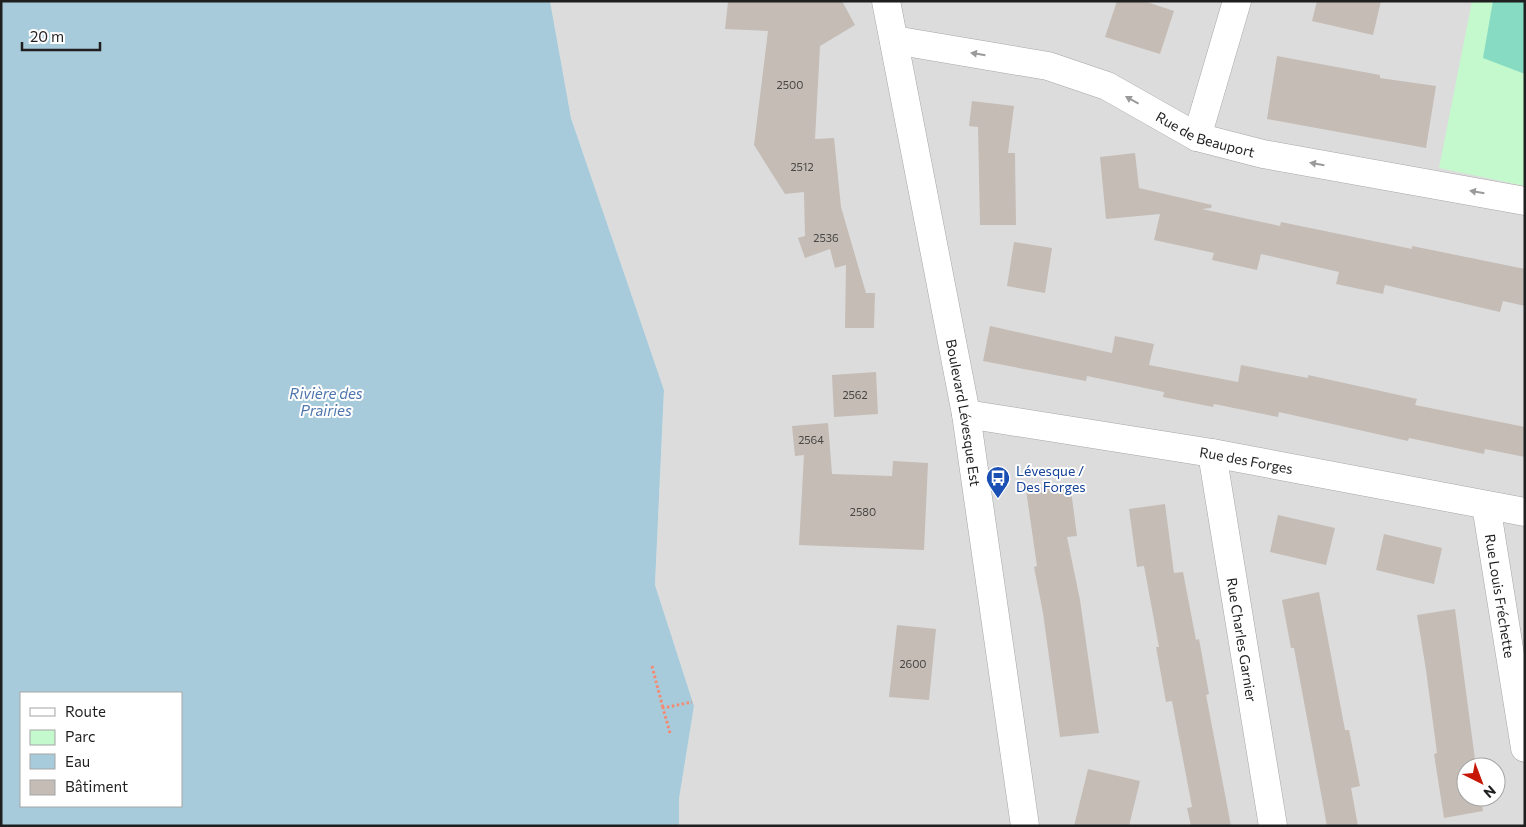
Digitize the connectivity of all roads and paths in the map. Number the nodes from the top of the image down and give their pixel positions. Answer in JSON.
{"nodes":[{"id":1,"x":886,"y":1,"type":"edge"},
{"id":2,"x":1237,"y":1,"type":"edge"},
{"id":3,"x":894,"y":40,"type":"junction"},
{"id":4,"x":1197,"y":137,"type":"junction"},
{"id":5,"x":1525,"y":201,"type":"edge"},
{"id":6,"x":966,"y":414,"type":"junction"},
{"id":7,"x":1212,"y":453,"type":"junction"},
{"id":8,"x":1486,"y":505,"type":"junction"},
{"id":9,"x":1525,"y":512,"type":"edge"},
{"id":10,"x":652,"y":666,"type":"dead end"},
{"id":11,"x":692,"y":702,"type":"dead end"},
{"id":12,"x":663,"y":708,"type":"junction"},
{"id":13,"x":670,"y":733,"type":"dead end"},
{"id":14,"x":1525,"y":748,"type":"edge"},
{"id":15,"x":1025,"y":826,"type":"edge"},
{"id":16,"x":1273,"y":826,"type":"edge"}],
"edges":[{"from":1,"to":3,"type":"street","name":"Boulevard Lévesque Est"},
{"from":2,"to":4,"type":"street"},
{"from":4,"to":3,"type":"street","name":"Rue de Beauport","one_way":true},
{"from":3,"to":6,"type":"street","name":"Boulevard Lévesque Est"},
{"from":5,"to":4,"type":"street","name":"Rue de Beauport","one_way":true},
{"from":6,"to":7,"type":"street","name":"Rue des Forges"},
{"from":6,"to":15,"type":"street","name":"Boulevard Lévesque Est"},
{"from":7,"to":8,"type":"street","name":"Rue des Forges"},
{"from":7,"to":16,"type":"street","name":"Rue Charles Garnier"},
{"from":8,"to":9,"type":"street","name":"Rue des Forges"},
{"from":8,"to":14,"type":"street","name":"Rue Louis Fréchette"},
{"from":10,"to":12,"type":"path"},
{"from":11,"to":12,"type":"path"},
{"from":12,"to":13,"type":"path"}]}
